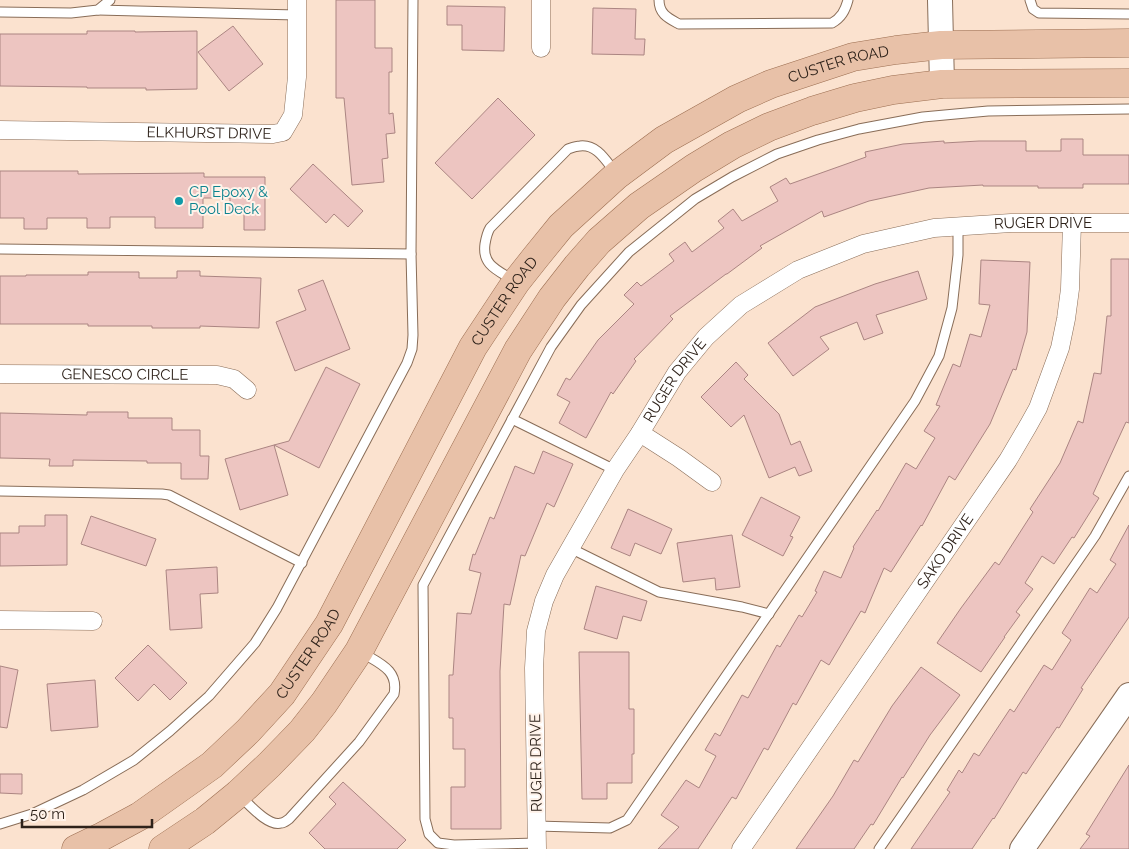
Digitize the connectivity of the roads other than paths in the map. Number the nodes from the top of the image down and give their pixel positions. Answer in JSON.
{"nodes":[{"id":1,"x":110,"y":0,"type":"edge"},
{"id":2,"x":413,"y":0,"type":"edge"},
{"id":3,"x":541,"y":0,"type":"edge"},
{"id":4,"x":659,"y":0,"type":"edge"},
{"id":5,"x":848,"y":0,"type":"edge"},
{"id":6,"x":940,"y":0,"type":"edge"},
{"id":7,"x":1030,"y":0,"type":"edge"},
{"id":8,"x":297,"y":7,"type":"edge"},
{"id":9,"x":98,"y":10,"type":"junction"},
{"id":10,"x":0,"y":12,"type":"edge"},
{"id":11,"x":1129,"y":14,"type":"edge"},
{"id":12,"x":1129,"y":43,"type":"edge"},
{"id":13,"x":941,"y":45,"type":"junction"},
{"id":14,"x":541,"y":48,"type":"dead end"},
{"id":15,"x":1129,"y":82,"type":"edge"},
{"id":16,"x":942,"y":84,"type":"junction"},
{"id":17,"x":1129,"y":109,"type":"edge"},
{"id":18,"x":0,"y":130,"type":"edge"},
{"id":19,"x":617,"y":174,"type":"junction"},
{"id":20,"x":639,"y":206,"type":"junction"},
{"id":21,"x":1072,"y":223,"type":"junction"},
{"id":22,"x":1129,"y":223,"type":"edge"},
{"id":23,"x":958,"y":226,"type":"junction"},
{"id":24,"x":0,"y":249,"type":"edge"},
{"id":25,"x":411,"y":254,"type":"junction"},
{"id":26,"x":516,"y":282,"type":"junction"},
{"id":27,"x":0,"y":374,"type":"edge"},
{"id":28,"x":247,"y":390,"type":"dead end"},
{"id":29,"x":512,"y":420,"type":"junction"},
{"id":30,"x":640,"y":433,"type":"junction"},
{"id":31,"x":615,"y":470,"type":"junction"},
{"id":32,"x":1129,"y":476,"type":"edge"},
{"id":33,"x":712,"y":482,"type":"dead end"},
{"id":34,"x":0,"y":491,"type":"edge"},
{"id":35,"x":570,"y":548,"type":"junction"},
{"id":36,"x":302,"y":563,"type":"junction"},
{"id":37,"x":769,"y":614,"type":"junction"},
{"id":38,"x":0,"y":620,"type":"edge"},
{"id":39,"x":93,"y":621,"type":"dead end"},
{"id":40,"x":359,"y":651,"type":"junction"},
{"id":41,"x":1129,"y":695,"type":"edge"},
{"id":42,"x":212,"y":765,"type":"junction"},
{"id":43,"x":238,"y":794,"type":"junction"},
{"id":44,"x":0,"y":824,"type":"edge"},
{"id":45,"x":537,"y":839,"type":"edge"},
{"id":46,"x":76,"y":849,"type":"edge"},
{"id":47,"x":163,"y":849,"type":"edge"},
{"id":48,"x":741,"y":849,"type":"edge"},
{"id":49,"x":879,"y":849,"type":"edge"},
{"id":50,"x":1022,"y":849,"type":"edge"}],
"edges":[{"from":1,"to":9,"type":"lane"},
{"from":2,"to":25,"type":"lane"},
{"from":3,"to":14,"type":"street"},
{"from":4,"to":5,"type":"lane"},
{"from":6,"to":13,"type":"street"},
{"from":7,"to":11,"type":"lane"},
{"from":8,"to":9,"type":"lane"},
{"from":8,"to":18,"type":"street","name":"ELKHURST DRIVE"},
{"from":9,"to":10,"type":"lane"},
{"from":12,"to":13,"type":"main road","name":"CUSTER ROAD"},
{"from":13,"to":16,"type":"street"},
{"from":13,"to":19,"type":"main road","name":"CUSTER ROAD"},
{"from":15,"to":16,"type":"main road"},
{"from":16,"to":20,"type":"main road"},
{"from":17,"to":29,"type":"lane"},
{"from":19,"to":20,"type":"main road"},
{"from":19,"to":26,"type":"main road","name":"CUSTER ROAD"},
{"from":19,"to":26,"type":"lane"},
{"from":20,"to":40,"type":"main road"},
{"from":21,"to":22,"type":"street","name":"RUGER DRIVE"},
{"from":21,"to":23,"type":"street","name":"RUGER DRIVE"},
{"from":21,"to":48,"type":"street","name":"SAKO DRIVE"},
{"from":23,"to":30,"type":"street","name":"RUGER DRIVE"},
{"from":23,"to":37,"type":"lane"},
{"from":24,"to":25,"type":"lane"},
{"from":25,"to":36,"type":"lane"},
{"from":26,"to":42,"type":"main road","name":"CUSTER ROAD"},
{"from":27,"to":28,"type":"street","name":"GENESCO CIRCLE"},
{"from":29,"to":31,"type":"lane"},
{"from":29,"to":45,"type":"lane"},
{"from":30,"to":31,"type":"street","name":"RUGER DRIVE"},
{"from":30,"to":33,"type":"street"},
{"from":31,"to":35,"type":"street","name":"RUGER DRIVE"},
{"from":32,"to":49,"type":"lane"},
{"from":34,"to":36,"type":"lane"},
{"from":35,"to":37,"type":"lane"},
{"from":35,"to":45,"type":"street","name":"RUGER DRIVE"},
{"from":36,"to":44,"type":"lane"},
{"from":37,"to":45,"type":"lane"},
{"from":38,"to":39,"type":"street"},
{"from":40,"to":43,"type":"main road"},
{"from":40,"to":43,"type":"lane"},
{"from":41,"to":50,"type":"street"},
{"from":42,"to":43,"type":"main road"},
{"from":42,"to":46,"type":"main road","name":"CUSTER ROAD"},
{"from":43,"to":47,"type":"main road"}]}
